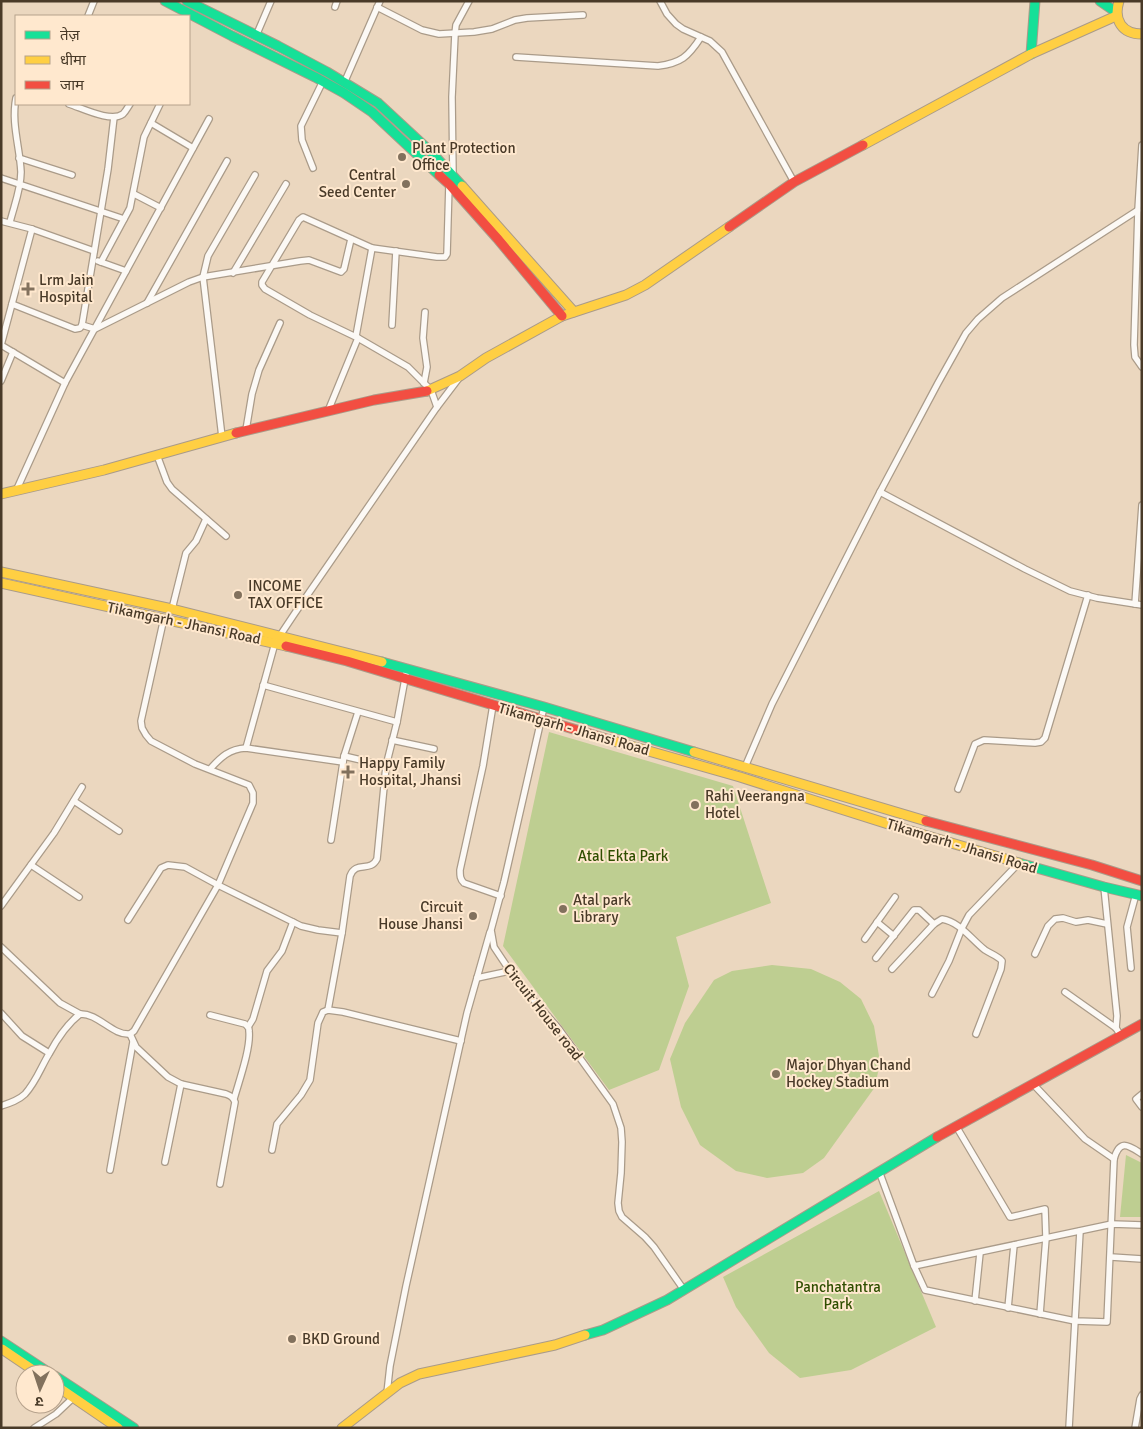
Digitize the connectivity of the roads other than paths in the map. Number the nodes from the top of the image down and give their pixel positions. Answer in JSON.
{"nodes":[{"id":1,"x":94,"y":1,"type":"edge"},
{"id":2,"x":165,"y":1,"type":"edge"},
{"id":3,"x":270,"y":1,"type":"edge"},
{"id":4,"x":468,"y":1,"type":"edge"},
{"id":5,"x":660,"y":1,"type":"edge"},
{"id":6,"x":1034,"y":1,"type":"edge"},
{"id":7,"x":1100,"y":1,"type":"edge"},
{"id":8,"x":1119,"y":1,"type":"edge"},
{"id":9,"x":192,"y":2,"type":"edge"},
{"id":10,"x":378,"y":4,"type":"edge"},
{"id":11,"x":209,"y":11,"type":"junction"},
{"id":12,"x":1116,"y":14,"type":"junction"},
{"id":13,"x":88,"y":15,"type":"edge"},
{"id":14,"x":187,"y":15,"type":"edge"},
{"id":15,"x":583,"y":15,"type":"dead end"},
{"id":16,"x":190,"y":17,"type":"edge"},
{"id":17,"x":204,"y":21,"type":"junction"},
{"id":18,"x":454,"y":34,"type":"junction"},
{"id":19,"x":1142,"y":34,"type":"edge"},
{"id":20,"x":256,"y":36,"type":"junction"},
{"id":21,"x":701,"y":38,"type":"junction"},
{"id":22,"x":278,"y":46,"type":"junction"},
{"id":23,"x":1031,"y":54,"type":"junction"},
{"id":24,"x":273,"y":57,"type":"junction"},
{"id":25,"x":516,"y":57,"type":"dead end"},
{"id":26,"x":324,"y":81,"type":"junction"},
{"id":27,"x":345,"y":81,"type":"junction"},
{"id":28,"x":15,"y":105,"type":"edge"},
{"id":29,"x":72,"y":105,"type":"edge"},
{"id":30,"x":129,"y":105,"type":"edge"},
{"id":31,"x":160,"y":105,"type":"edge"},
{"id":32,"x":114,"y":117,"type":"junction"},
{"id":33,"x":209,"y":119,"type":"dead end"},
{"id":34,"x":151,"y":123,"type":"junction"},
{"id":35,"x":1142,"y":145,"type":"edge"},
{"id":36,"x":193,"y":148,"type":"junction"},
{"id":37,"x":19,"y":158,"type":"junction"},
{"id":38,"x":227,"y":160,"type":"dead end"},
{"id":39,"x":313,"y":168,"type":"dead end"},
{"id":40,"x":72,"y":175,"type":"dead end"},
{"id":41,"x":255,"y":175,"type":"dead end"},
{"id":42,"x":1,"y":178,"type":"edge"},
{"id":43,"x":451,"y":180,"type":"junction"},
{"id":44,"x":794,"y":182,"type":"junction"},
{"id":45,"x":20,"y":184,"type":"junction"},
{"id":46,"x":286,"y":184,"type":"dead end"},
{"id":47,"x":134,"y":194,"type":"junction"},
{"id":48,"x":161,"y":208,"type":"junction"},
{"id":49,"x":1138,"y":210,"type":"junction"},
{"id":50,"x":101,"y":211,"type":"junction"},
{"id":51,"x":124,"y":219,"type":"junction"},
{"id":52,"x":1,"y":221,"type":"edge"},
{"id":53,"x":10,"y":222,"type":"junction"},
{"id":54,"x":32,"y":229,"type":"junction"},
{"id":55,"x":351,"y":239,"type":"junction"},
{"id":56,"x":372,"y":248,"type":"junction"},
{"id":57,"x":94,"y":251,"type":"junction"},
{"id":58,"x":396,"y":251,"type":"junction"},
{"id":59,"x":93,"y":259,"type":"junction"},
{"id":60,"x":101,"y":262,"type":"junction"},
{"id":61,"x":274,"y":265,"type":"junction"},
{"id":62,"x":126,"y":271,"type":"junction"},
{"id":63,"x":233,"y":273,"type":"junction"},
{"id":64,"x":204,"y":277,"type":"junction"},
{"id":65,"x":147,"y":303,"type":"junction"},
{"id":66,"x":12,"y":304,"type":"junction"},
{"id":67,"x":425,"y":312,"type":"dead end"},
{"id":68,"x":574,"y":312,"type":"junction"},
{"id":69,"x":562,"y":316,"type":"junction"},
{"id":70,"x":280,"y":323,"type":"dead end"},
{"id":71,"x":82,"y":325,"type":"junction"},
{"id":72,"x":392,"y":326,"type":"dead end"},
{"id":73,"x":94,"y":329,"type":"junction"},
{"id":74,"x":357,"y":337,"type":"junction"},
{"id":75,"x":1,"y":345,"type":"edge"},
{"id":76,"x":13,"y":352,"type":"junction"},
{"id":77,"x":1142,"y":367,"type":"edge"},
{"id":78,"x":460,"y":376,"type":"junction"},
{"id":79,"x":1,"y":381,"type":"edge"},
{"id":80,"x":65,"y":383,"type":"junction"},
{"id":81,"x":428,"y":386,"type":"junction"},
{"id":82,"x":437,"y":407,"type":"junction"},
{"id":83,"x":328,"y":411,"type":"junction"},
{"id":84,"x":246,"y":430,"type":"junction"},
{"id":85,"x":222,"y":437,"type":"junction"},
{"id":86,"x":157,"y":455,"type":"junction"},
{"id":87,"x":16,"y":491,"type":"junction"},
{"id":88,"x":880,"y":492,"type":"junction"},
{"id":89,"x":1,"y":494,"type":"edge"},
{"id":90,"x":1142,"y":505,"type":"edge"},
{"id":91,"x":206,"y":519,"type":"junction"},
{"id":92,"x":226,"y":536,"type":"dead end"},
{"id":93,"x":2,"y":578,"type":"edge"},
{"id":94,"x":1088,"y":595,"type":"junction"},
{"id":95,"x":146,"y":604,"type":"junction"},
{"id":96,"x":1135,"y":604,"type":"junction"},
{"id":97,"x":1142,"y":605,"type":"edge"},
{"id":98,"x":172,"y":610,"type":"junction"},
{"id":99,"x":145,"y":614,"type":"junction"},
{"id":100,"x":164,"y":618,"type":"junction"},
{"id":101,"x":278,"y":640,"type":"junction"},
{"id":102,"x":407,"y":668,"type":"junction"},
{"id":103,"x":405,"y":678,"type":"junction"},
{"id":104,"x":263,"y":685,"type":"junction"},
{"id":105,"x":493,"y":705,"type":"junction"},
{"id":106,"x":544,"y":707,"type":"junction"},
{"id":107,"x":358,"y":712,"type":"junction"},
{"id":108,"x":542,"y":720,"type":"junction"},
{"id":109,"x":397,"y":722,"type":"junction"},
{"id":110,"x":392,"y":740,"type":"junction"},
{"id":111,"x":246,"y":748,"type":"junction"},
{"id":112,"x":434,"y":749,"type":"dead end"},
{"id":113,"x":344,"y":759,"type":"junction"},
{"id":114,"x":386,"y":766,"type":"junction"},
{"id":115,"x":745,"y":767,"type":"junction"},
{"id":116,"x":210,"y":770,"type":"junction"},
{"id":117,"x":807,"y":785,"type":"junction"},
{"id":118,"x":82,"y":787,"type":"dead end"},
{"id":119,"x":958,"y":789,"type":"dead end"},
{"id":120,"x":804,"y":797,"type":"junction"},
{"id":121,"x":74,"y":801,"type":"junction"},
{"id":122,"x":119,"y":831,"type":"dead end"},
{"id":123,"x":331,"y":840,"type":"dead end"},
{"id":124,"x":1019,"y":863,"type":"junction"},
{"id":125,"x":31,"y":865,"type":"junction"},
{"id":126,"x":1142,"y":882,"type":"edge"},
{"id":127,"x":218,"y":885,"type":"junction"},
{"id":128,"x":1104,"y":887,"type":"junction"},
{"id":129,"x":1139,"y":895,"type":"edge"},
{"id":130,"x":500,"y":896,"type":"junction"},
{"id":131,"x":79,"y":897,"type":"dead end"},
{"id":132,"x":895,"y":897,"type":"dead end"},
{"id":133,"x":1,"y":906,"type":"edge"},
{"id":134,"x":128,"y":920,"type":"dead end"},
{"id":135,"x":293,"y":922,"type":"junction"},
{"id":136,"x":877,"y":922,"type":"junction"},
{"id":137,"x":934,"y":924,"type":"junction"},
{"id":138,"x":1108,"y":924,"type":"junction"},
{"id":139,"x":962,"y":928,"type":"junction"},
{"id":140,"x":491,"y":930,"type":"junction"},
{"id":141,"x":342,"y":933,"type":"junction"},
{"id":142,"x":894,"y":936,"type":"junction"},
{"id":143,"x":865,"y":939,"type":"dead end"},
{"id":144,"x":1,"y":946,"type":"edge"},
{"id":145,"x":1035,"y":954,"type":"dead end"},
{"id":146,"x":876,"y":958,"type":"dead end"},
{"id":147,"x":1131,"y":968,"type":"dead end"},
{"id":148,"x":892,"y":969,"type":"dead end"},
{"id":149,"x":510,"y":971,"type":"junction"},
{"id":150,"x":477,"y":978,"type":"junction"},
{"id":151,"x":1064,"y":992,"type":"dead end"},
{"id":152,"x":932,"y":994,"type":"dead end"},
{"id":153,"x":328,"y":1010,"type":"junction"},
{"id":154,"x":1,"y":1013,"type":"edge"},
{"id":155,"x":80,"y":1014,"type":"junction"},
{"id":156,"x":210,"y":1015,"type":"dead end"},
{"id":157,"x":1142,"y":1024,"type":"edge"},
{"id":158,"x":248,"y":1027,"type":"junction"},
{"id":159,"x":1116,"y":1028,"type":"junction"},
{"id":160,"x":130,"y":1034,"type":"junction"},
{"id":161,"x":976,"y":1034,"type":"dead end"},
{"id":162,"x":1121,"y":1036,"type":"junction"},
{"id":163,"x":461,"y":1041,"type":"junction"},
{"id":164,"x":133,"y":1042,"type":"junction"},
{"id":165,"x":49,"y":1052,"type":"junction"},
{"id":166,"x":181,"y":1084,"type":"junction"},
{"id":167,"x":1033,"y":1084,"type":"junction"},
{"id":168,"x":1142,"y":1094,"type":"edge"},
{"id":169,"x":234,"y":1099,"type":"junction"},
{"id":170,"x":1,"y":1106,"type":"edge"},
{"id":171,"x":1142,"y":1107,"type":"edge"},
{"id":172,"x":956,"y":1126,"type":"junction"},
{"id":173,"x":272,"y":1150,"type":"dead end"},
{"id":174,"x":1142,"y":1154,"type":"edge"},
{"id":175,"x":1114,"y":1159,"type":"junction"},
{"id":176,"x":165,"y":1162,"type":"dead end"},
{"id":177,"x":110,"y":1170,"type":"dead end"},
{"id":178,"x":879,"y":1171,"type":"junction"},
{"id":179,"x":220,"y":1184,"type":"dead end"},
{"id":180,"x":1112,"y":1224,"type":"junction"},
{"id":181,"x":1142,"y":1225,"type":"edge"},
{"id":182,"x":1080,"y":1231,"type":"junction"},
{"id":183,"x":1046,"y":1238,"type":"junction"},
{"id":184,"x":1014,"y":1245,"type":"junction"},
{"id":185,"x":980,"y":1252,"type":"junction"},
{"id":186,"x":1110,"y":1258,"type":"junction"},
{"id":187,"x":1142,"y":1259,"type":"edge"},
{"id":188,"x":914,"y":1266,"type":"junction"},
{"id":189,"x":684,"y":1290,"type":"junction"},
{"id":190,"x":975,"y":1301,"type":"junction"},
{"id":191,"x":1008,"y":1308,"type":"junction"},
{"id":192,"x":1040,"y":1314,"type":"junction"},
{"id":193,"x":1075,"y":1321,"type":"junction"},
{"id":194,"x":1,"y":1341,"type":"edge"},
{"id":195,"x":1,"y":1349,"type":"edge"},
{"id":196,"x":24,"y":1364,"type":"edge"},
{"id":197,"x":36,"y":1364,"type":"edge"},
{"id":198,"x":65,"y":1383,"type":"edge"},
{"id":199,"x":65,"y":1391,"type":"edge"},
{"id":200,"x":387,"y":1393,"type":"junction"},
{"id":201,"x":1142,"y":1395,"type":"edge"},
{"id":202,"x":74,"y":1397,"type":"junction"},
{"id":203,"x":34,"y":1428,"type":"edge"},
{"id":204,"x":118,"y":1428,"type":"edge"},
{"id":205,"x":134,"y":1428,"type":"edge"},
{"id":206,"x":342,"y":1428,"type":"edge"},
{"id":207,"x":1069,"y":1428,"type":"edge"},
{"id":208,"x":1135,"y":1428,"type":"edge"}],
"edges":[{"from":1,"to":13,"type":"street"},
{"from":2,"to":14,"type":"street"},
{"from":3,"to":20,"type":"street"},
{"from":4,"to":18,"type":"street"},
{"from":5,"to":21,"type":"street"},
{"from":6,"to":23,"type":"street"},
{"from":7,"to":12,"type":"street"},
{"from":8,"to":12,"type":"street"},
{"from":9,"to":11,"type":"street"},
{"from":10,"to":18,"type":"street"},
{"from":10,"to":27,"type":"street"},
{"from":11,"to":17,"type":"street"},
{"from":11,"to":20,"type":"street"},
{"from":12,"to":19,"type":"street"},
{"from":12,"to":23,"type":"street"},
{"from":15,"to":18,"type":"street"},
{"from":16,"to":17,"type":"street"},
{"from":17,"to":24,"type":"street"},
{"from":18,"to":43,"type":"street"},
{"from":20,"to":22,"type":"street"},
{"from":21,"to":25,"type":"street"},
{"from":21,"to":44,"type":"street"},
{"from":22,"to":24,"type":"street"},
{"from":22,"to":27,"type":"street"},
{"from":23,"to":44,"type":"street"},
{"from":24,"to":26,"type":"street"},
{"from":26,"to":39,"type":"street"},
{"from":26,"to":43,"type":"street"},
{"from":27,"to":43,"type":"street"},
{"from":28,"to":37,"type":"street"},
{"from":29,"to":32,"type":"street"},
{"from":30,"to":32,"type":"street"},
{"from":31,"to":34,"type":"street"},
{"from":32,"to":50,"type":"street"},
{"from":33,"to":36,"type":"street"},
{"from":34,"to":36,"type":"street"},
{"from":34,"to":47,"type":"street"},
{"from":35,"to":49,"type":"street"},
{"from":36,"to":48,"type":"street"},
{"from":37,"to":40,"type":"street"},
{"from":37,"to":45,"type":"street"},
{"from":38,"to":65,"type":"street"},
{"from":41,"to":64,"type":"street"},
{"from":42,"to":45,"type":"street"},
{"from":43,"to":58,"type":"street"},
{"from":43,"to":68,"type":"street"},
{"from":43,"to":69,"type":"street"},
{"from":44,"to":68,"type":"street"},
{"from":45,"to":50,"type":"street"},
{"from":45,"to":53,"type":"street"},
{"from":46,"to":63,"type":"street"},
{"from":47,"to":48,"type":"street"},
{"from":47,"to":51,"type":"street"},
{"from":48,"to":62,"type":"street"},
{"from":49,"to":77,"type":"street"},
{"from":49,"to":88,"type":"street"},
{"from":50,"to":51,"type":"street"},
{"from":50,"to":57,"type":"street"},
{"from":51,"to":60,"type":"street"},
{"from":52,"to":53,"type":"street"},
{"from":53,"to":54,"type":"street"},
{"from":54,"to":57,"type":"street"},
{"from":54,"to":66,"type":"street"},
{"from":55,"to":56,"type":"street"},
{"from":55,"to":61,"type":"street"},
{"from":55,"to":61,"type":"street"},
{"from":56,"to":58,"type":"street"},
{"from":56,"to":74,"type":"street"},
{"from":57,"to":59,"type":"street"},
{"from":58,"to":72,"type":"street"},
{"from":59,"to":60,"type":"street"},
{"from":59,"to":71,"type":"street"},
{"from":60,"to":62,"type":"street"},
{"from":61,"to":63,"type":"street"},
{"from":61,"to":74,"type":"street"},
{"from":62,"to":73,"type":"street"},
{"from":63,"to":64,"type":"street"},
{"from":64,"to":65,"type":"street"},
{"from":64,"to":85,"type":"street"},
{"from":65,"to":73,"type":"street"},
{"from":66,"to":71,"type":"street"},
{"from":66,"to":75,"type":"street"},
{"from":67,"to":81,"type":"street"},
{"from":68,"to":69,"type":"street"},
{"from":69,"to":78,"type":"street"},
{"from":70,"to":84,"type":"street"},
{"from":71,"to":73,"type":"street"},
{"from":73,"to":80,"type":"street"},
{"from":74,"to":81,"type":"street"},
{"from":74,"to":83,"type":"street"},
{"from":75,"to":76,"type":"street"},
{"from":76,"to":79,"type":"street"},
{"from":76,"to":80,"type":"street"},
{"from":78,"to":81,"type":"street"},
{"from":78,"to":82,"type":"street"},
{"from":80,"to":87,"type":"street"},
{"from":81,"to":82,"type":"street"},
{"from":81,"to":83,"type":"street"},
{"from":82,"to":101,"type":"street"},
{"from":83,"to":84,"type":"street"},
{"from":84,"to":85,"type":"street"},
{"from":85,"to":86,"type":"street"},
{"from":86,"to":87,"type":"street"},
{"from":86,"to":91,"type":"street"},
{"from":87,"to":89,"type":"street"},
{"from":88,"to":94,"type":"street"},
{"from":88,"to":115,"type":"street"},
{"from":90,"to":96,"type":"street"},
{"from":91,"to":92,"type":"street"},
{"from":91,"to":98,"type":"street"},
{"from":93,"to":95,"type":"street","name":"Tikamgarh - Jhansi Road"},
{"from":93,"to":99,"type":"street","name":"Tikamgarh - Jhansi Road"},
{"from":94,"to":96,"type":"street"},
{"from":94,"to":119,"type":"street"},
{"from":95,"to":98,"type":"street","name":"Tikamgarh - Jhansi Road"},
{"from":95,"to":99,"type":"street"},
{"from":96,"to":97,"type":"street"},
{"from":98,"to":101,"type":"street","name":"Tikamgarh - Jhansi Road"},
{"from":99,"to":100,"type":"street","name":"Tikamgarh - Jhansi Road"},
{"from":100,"to":101,"type":"street","name":"Tikamgarh - Jhansi Road"},
{"from":100,"to":116,"type":"street"},
{"from":101,"to":102,"type":"street","name":"Tikamgarh - Jhansi Road"},
{"from":101,"to":103,"type":"street","name":"Tikamgarh - Jhansi Road"},
{"from":101,"to":104,"type":"street"},
{"from":102,"to":103,"type":"street"},
{"from":102,"to":106,"type":"street","name":"Tikamgarh - Jhansi Road"},
{"from":103,"to":105,"type":"street","name":"Tikamgarh - Jhansi Road"},
{"from":103,"to":109,"type":"street"},
{"from":104,"to":107,"type":"street"},
{"from":104,"to":111,"type":"street"},
{"from":105,"to":108,"type":"street","name":"Tikamgarh - Jhansi Road"},
{"from":105,"to":130,"type":"street"},
{"from":106,"to":108,"type":"street"},
{"from":106,"to":115,"type":"street","name":"Tikamgarh - Jhansi Road"},
{"from":107,"to":109,"type":"street"},
{"from":107,"to":113,"type":"street"},
{"from":108,"to":120,"type":"street","name":"Tikamgarh - Jhansi Road"},
{"from":108,"to":130,"type":"street"},
{"from":109,"to":110,"type":"street"},
{"from":110,"to":112,"type":"street"},
{"from":110,"to":114,"type":"street"},
{"from":111,"to":113,"type":"street"},
{"from":111,"to":116,"type":"street"},
{"from":113,"to":114,"type":"street"},
{"from":113,"to":123,"type":"street"},
{"from":114,"to":141,"type":"street"},
{"from":115,"to":117,"type":"street","name":"Tikamgarh - Jhansi Road"},
{"from":116,"to":127,"type":"street"},
{"from":117,"to":120,"type":"street"},
{"from":117,"to":126,"type":"street","name":"Tikamgarh - Jhansi Road"},
{"from":118,"to":121,"type":"street"},
{"from":120,"to":124,"type":"street","name":"Tikamgarh - Jhansi Road"},
{"from":121,"to":122,"type":"street"},
{"from":121,"to":125,"type":"street"},
{"from":124,"to":128,"type":"street","name":"Tikamgarh - Jhansi Road"},
{"from":124,"to":139,"type":"street"},
{"from":125,"to":131,"type":"street"},
{"from":125,"to":133,"type":"street"},
{"from":127,"to":134,"type":"street"},
{"from":127,"to":135,"type":"street"},
{"from":127,"to":160,"type":"street"},
{"from":128,"to":129,"type":"street","name":"Tikamgarh - Jhansi Road"},
{"from":128,"to":138,"type":"street"},
{"from":129,"to":147,"type":"street"},
{"from":130,"to":140,"type":"street"},
{"from":132,"to":136,"type":"street"},
{"from":135,"to":141,"type":"street"},
{"from":135,"to":158,"type":"street"},
{"from":136,"to":142,"type":"street"},
{"from":136,"to":143,"type":"street"},
{"from":137,"to":139,"type":"street"},
{"from":137,"to":142,"type":"street"},
{"from":137,"to":148,"type":"street"},
{"from":138,"to":145,"type":"street"},
{"from":138,"to":159,"type":"street"},
{"from":139,"to":152,"type":"street"},
{"from":139,"to":161,"type":"street"},
{"from":140,"to":149,"type":"street","name":"Circuit House road"},
{"from":140,"to":150,"type":"street"},
{"from":141,"to":153,"type":"street"},
{"from":142,"to":146,"type":"street"},
{"from":144,"to":155,"type":"street"},
{"from":149,"to":150,"type":"street"},
{"from":149,"to":189,"type":"street","name":"Circuit House road"},
{"from":150,"to":163,"type":"street"},
{"from":151,"to":159,"type":"street"},
{"from":153,"to":163,"type":"street"},
{"from":153,"to":173,"type":"street"},
{"from":154,"to":165,"type":"street"},
{"from":155,"to":160,"type":"street"},
{"from":155,"to":165,"type":"street"},
{"from":156,"to":158,"type":"street"},
{"from":157,"to":162,"type":"street"},
{"from":158,"to":169,"type":"street"},
{"from":159,"to":162,"type":"street"},
{"from":160,"to":164,"type":"street"},
{"from":162,"to":167,"type":"street"},
{"from":163,"to":200,"type":"street"},
{"from":164,"to":166,"type":"street"},
{"from":164,"to":177,"type":"street"},
{"from":165,"to":170,"type":"street"},
{"from":166,"to":169,"type":"street"},
{"from":166,"to":176,"type":"street"},
{"from":167,"to":172,"type":"street"},
{"from":167,"to":175,"type":"street"},
{"from":168,"to":171,"type":"street"},
{"from":169,"to":179,"type":"street"},
{"from":172,"to":178,"type":"street"},
{"from":172,"to":183,"type":"street"},
{"from":174,"to":175,"type":"street"},
{"from":175,"to":180,"type":"street"},
{"from":178,"to":188,"type":"street"},
{"from":178,"to":189,"type":"street"},
{"from":180,"to":181,"type":"street"},
{"from":180,"to":182,"type":"street"},
{"from":180,"to":186,"type":"street"},
{"from":182,"to":183,"type":"street"},
{"from":182,"to":193,"type":"street"},
{"from":183,"to":184,"type":"street"},
{"from":183,"to":192,"type":"street"},
{"from":184,"to":185,"type":"street"},
{"from":184,"to":191,"type":"street"},
{"from":185,"to":188,"type":"street"},
{"from":185,"to":190,"type":"street"},
{"from":186,"to":187,"type":"street"},
{"from":186,"to":193,"type":"street"},
{"from":188,"to":190,"type":"street"},
{"from":189,"to":200,"type":"street"},
{"from":190,"to":191,"type":"street"},
{"from":191,"to":192,"type":"street"},
{"from":192,"to":193,"type":"street"},
{"from":193,"to":207,"type":"street"},
{"from":194,"to":197,"type":"street"},
{"from":195,"to":196,"type":"street"},
{"from":198,"to":205,"type":"street"},
{"from":199,"to":202,"type":"street"},
{"from":200,"to":206,"type":"street"},
{"from":201,"to":208,"type":"street"},
{"from":202,"to":203,"type":"street"},
{"from":202,"to":204,"type":"street"}]}
